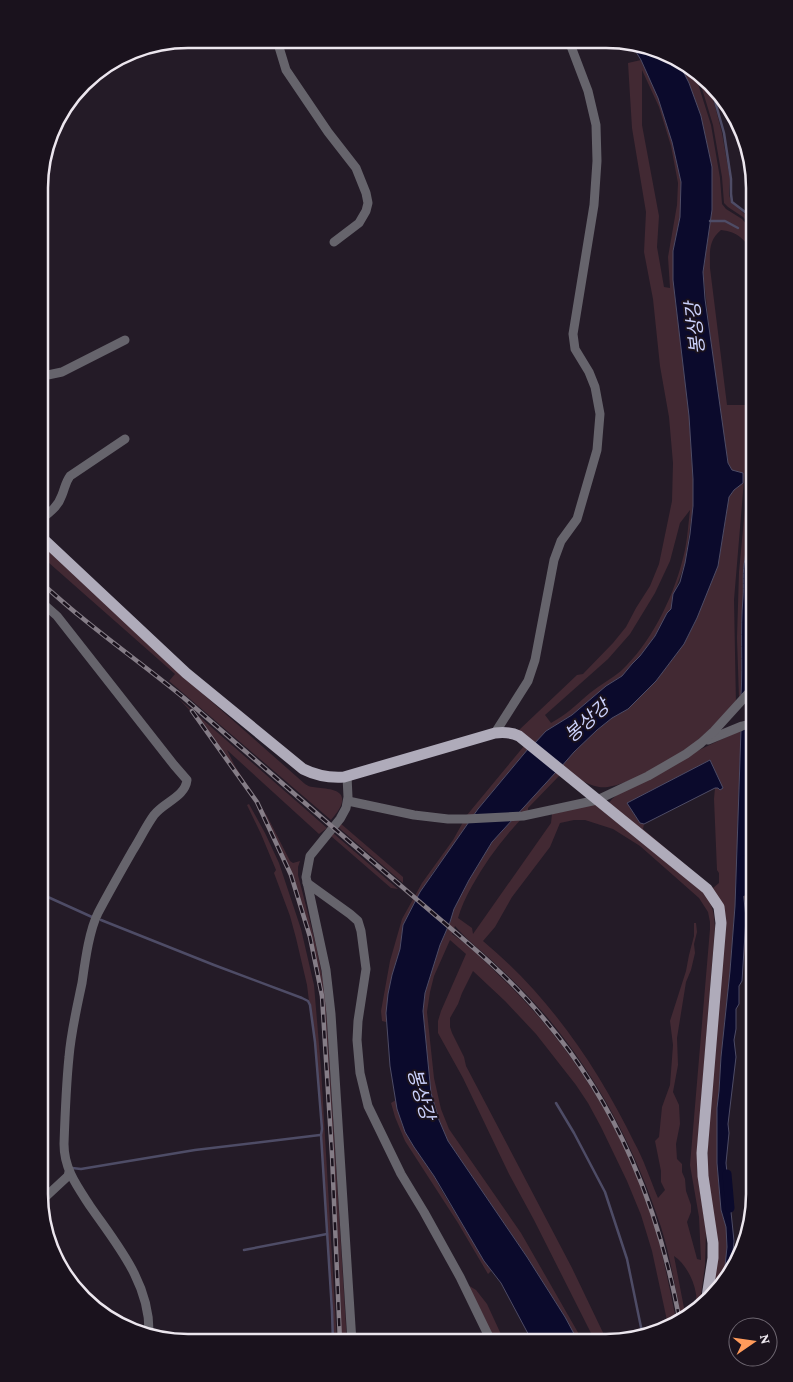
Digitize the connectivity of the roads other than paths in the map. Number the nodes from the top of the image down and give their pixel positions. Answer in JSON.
{"nodes":[{"id":1,"x":279,"y":48,"type":"edge"},
{"id":2,"x":572,"y":48,"type":"edge"},
{"id":3,"x":334,"y":242,"type":"dead end"},
{"id":4,"x":125,"y":340,"type":"dead end"},
{"id":5,"x":48,"y":375,"type":"edge"},
{"id":6,"x":125,"y":439,"type":"dead end"},
{"id":7,"x":48,"y":513,"type":"edge"},
{"id":8,"x":48,"y":544,"type":"edge"},
{"id":9,"x":48,"y":608,"type":"edge"},
{"id":10,"x":745,"y":696,"type":"edge"},
{"id":11,"x":745,"y":725,"type":"edge"},
{"id":12,"x":495,"y":733,"type":"junction"},
{"id":13,"x":701,"y":743,"type":"junction"},
{"id":14,"x":347,"y":776,"type":"junction"},
{"id":15,"x":597,"y":800,"type":"junction"},
{"id":16,"x":348,"y":801,"type":"junction"},
{"id":17,"x":307,"y":883,"type":"junction"},
{"id":18,"x":69,"y":1172,"type":"junction"},
{"id":19,"x":48,"y":1195,"type":"edge"},
{"id":20,"x":708,"y":1290,"type":"edge"},
{"id":21,"x":149,"y":1329,"type":"edge"},
{"id":22,"x":351,"y":1334,"type":"edge"},
{"id":23,"x":488,"y":1334,"type":"edge"}],
"edges":[{"from":1,"to":3,"type":"street"},
{"from":2,"to":12,"type":"street"},
{"from":4,"to":5,"type":"street"},
{"from":6,"to":7,"type":"street"},
{"from":8,"to":14,"type":"main road"},
{"from":9,"to":18,"type":"street"},
{"from":10,"to":13,"type":"street"},
{"from":11,"to":13,"type":"street"},
{"from":12,"to":14,"type":"main road"},
{"from":12,"to":15,"type":"main road"},
{"from":13,"to":15,"type":"street"},
{"from":14,"to":16,"type":"street"},
{"from":15,"to":16,"type":"street"},
{"from":15,"to":20,"type":"main road"},
{"from":16,"to":17,"type":"street"},
{"from":17,"to":22,"type":"street"},
{"from":17,"to":23,"type":"street"},
{"from":18,"to":19,"type":"street"},
{"from":18,"to":21,"type":"street"}]}
